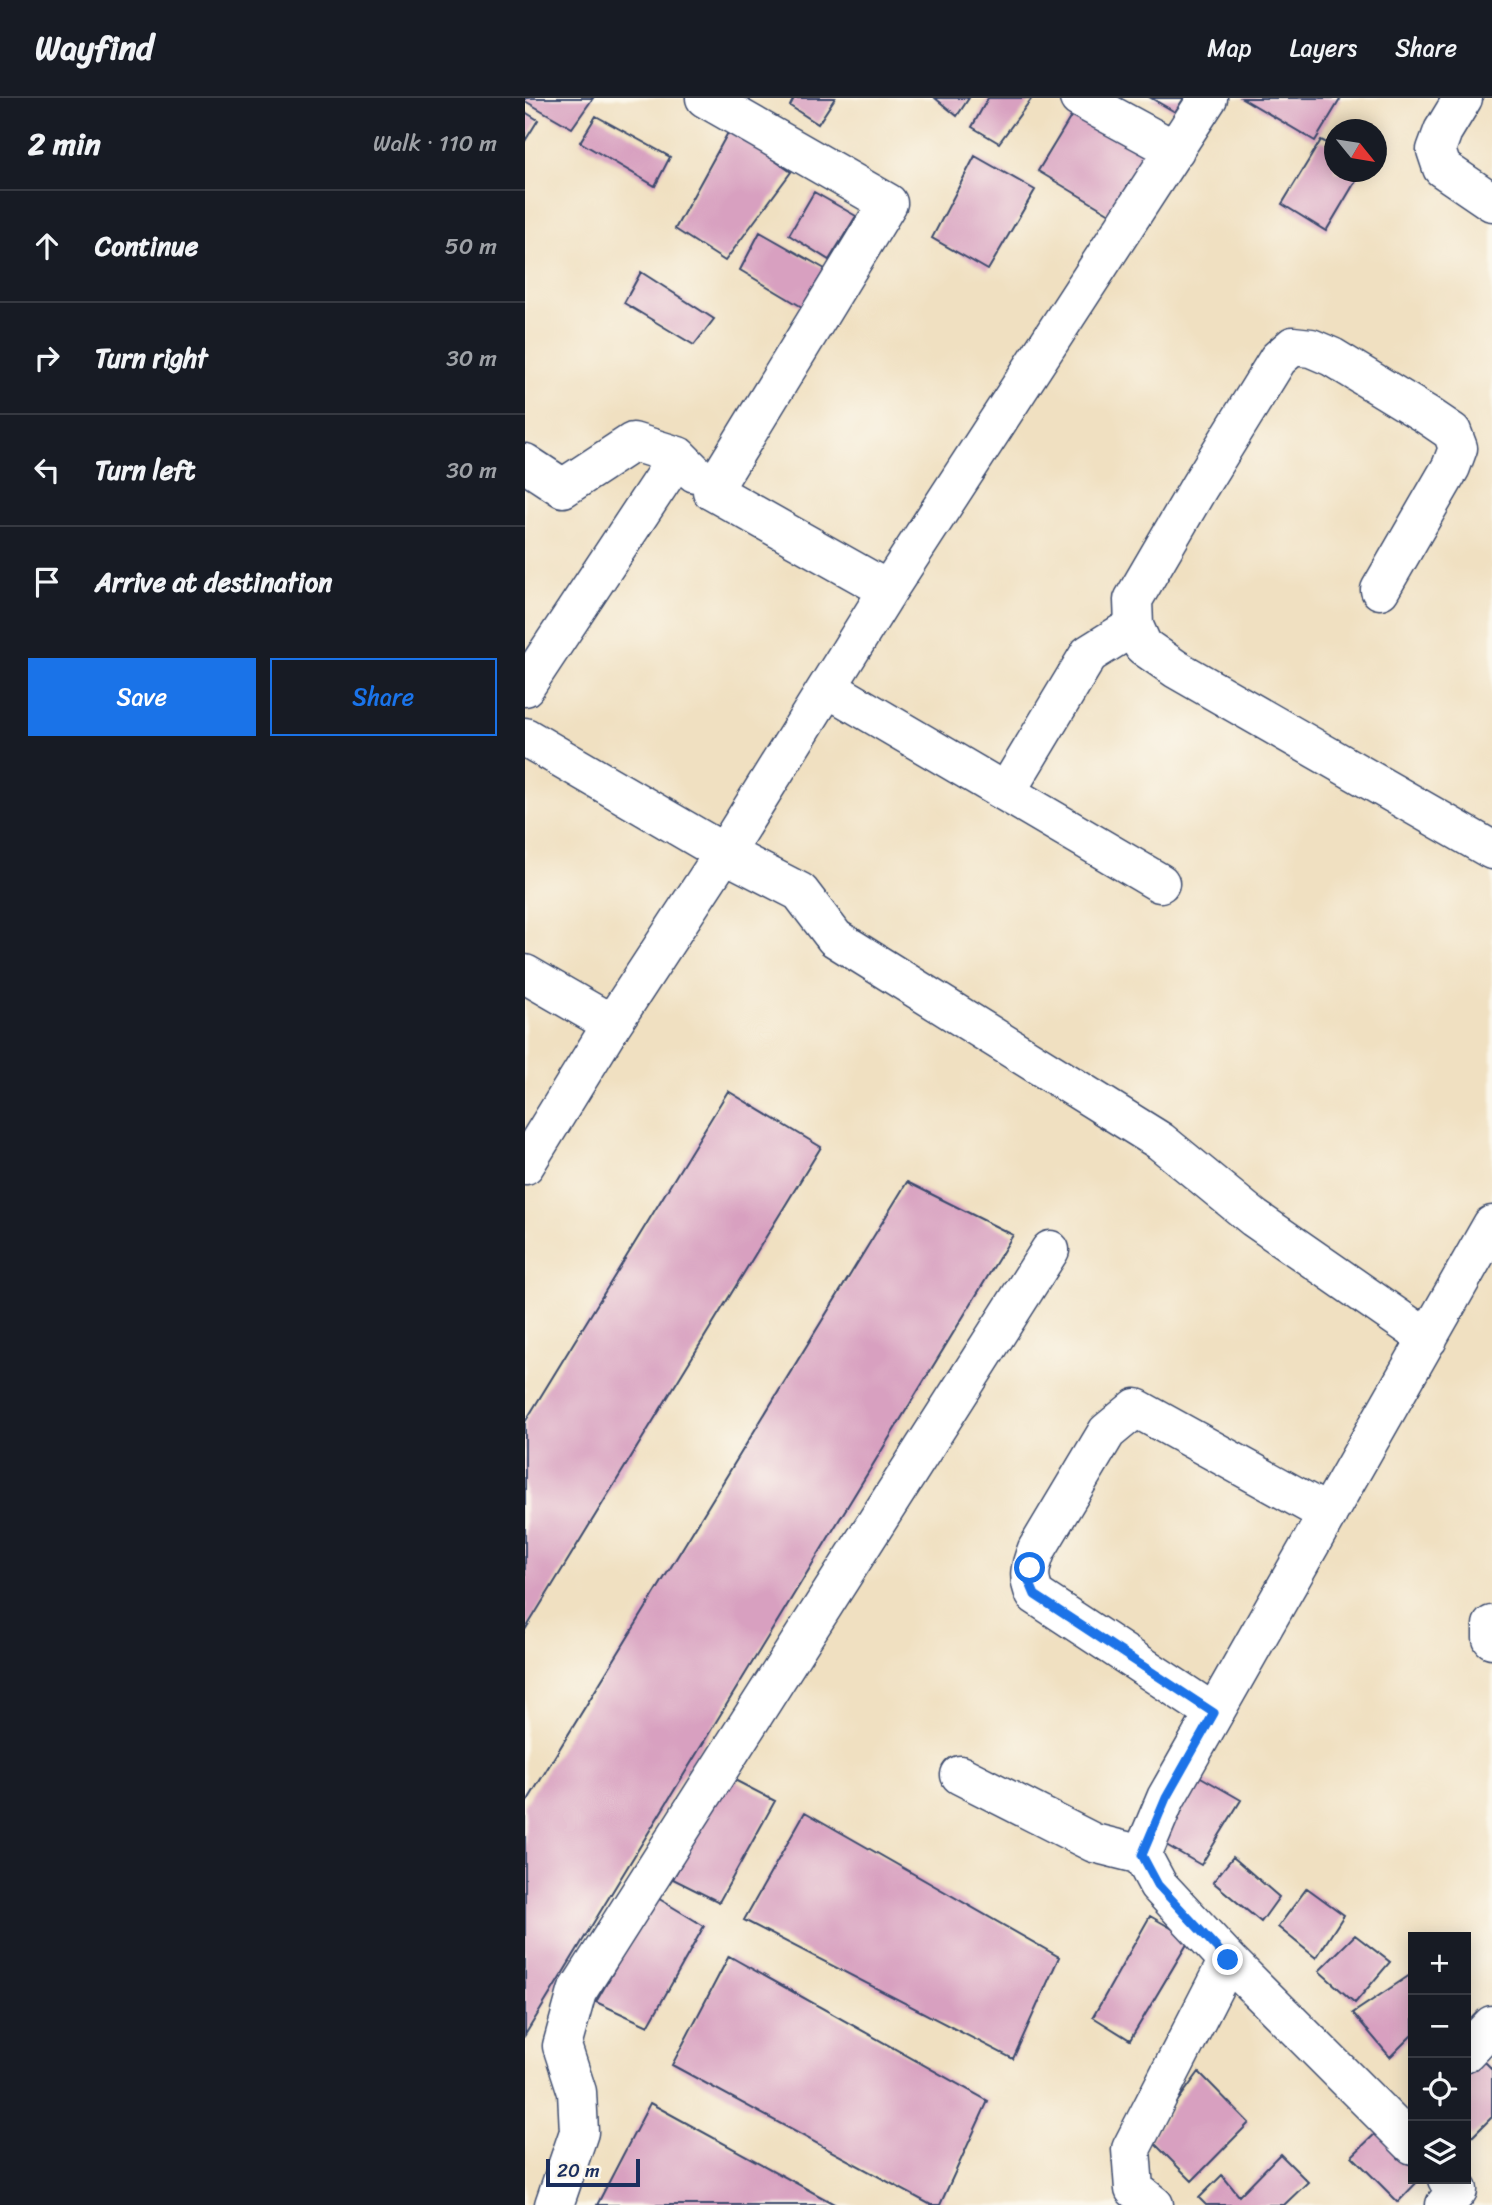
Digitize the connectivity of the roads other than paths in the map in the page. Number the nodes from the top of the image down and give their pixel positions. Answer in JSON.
{"nodes":[{"id":1,"x":705,"y":98,"type":"edge"},
{"id":2,"x":1079,"y":98,"type":"edge"},
{"id":3,"x":1208,"y":98,"type":"edge"},
{"id":4,"x":1463,"y":98,"type":"edge"},
{"id":5,"x":1175,"y":150,"type":"junction"},
{"id":6,"x":1492,"y":202,"type":"edge"},
{"id":7,"x":678,"y":456,"type":"junction"},
{"id":8,"x":525,"y":463,"type":"edge"},
{"id":9,"x":712,"y":491,"type":"junction"},
{"id":10,"x":888,"y":590,"type":"junction"},
{"id":11,"x":1380,"y":590,"type":"dead end"},
{"id":12,"x":1134,"y":626,"type":"junction"},
{"id":13,"x":525,"y":687,"type":"edge"},
{"id":14,"x":828,"y":688,"type":"junction"},
{"id":15,"x":525,"y":737,"type":"edge"},
{"id":16,"x":1006,"y":792,"type":"junction"},
{"id":17,"x":1492,"y":850,"type":"edge"},
{"id":18,"x":724,"y":853,"type":"junction"},
{"id":19,"x":1160,"y":883,"type":"dead end"},
{"id":20,"x":525,"y":974,"type":"edge"},
{"id":21,"x":612,"y":1024,"type":"junction"},
{"id":22,"x":525,"y":1166,"type":"edge"},
{"id":23,"x":1492,"y":1225,"type":"edge"},
{"id":24,"x":1050,"y":1250,"type":"dead end"},
{"id":25,"x":1428,"y":1339,"type":"junction"},
{"id":26,"x":1328,"y":1514,"type":"junction"},
{"id":27,"x":1492,"y":1625,"type":"edge"},
{"id":28,"x":1492,"y":1639,"type":"edge"},
{"id":29,"x":1214,"y":1713,"type":"junction"},
{"id":30,"x":960,"y":1775,"type":"dead end"},
{"id":31,"x":1142,"y":1855,"type":"junction"},
{"id":32,"x":1228,"y":1960,"type":"junction"},
{"id":33,"x":1492,"y":2025,"type":"edge"},
{"id":34,"x":1471,"y":2047,"type":"edge"},
{"id":35,"x":1407,"y":2126,"type":"edge"},
{"id":36,"x":1452,"y":2184,"type":"edge"},
{"id":37,"x":554,"y":2205,"type":"edge"},
{"id":38,"x":1154,"y":2205,"type":"edge"},
{"id":39,"x":1445,"y":2205,"type":"edge"}],
"edges":[{"from":1,"to":9,"type":"street"},
{"from":2,"to":5,"type":"street"},
{"from":3,"to":5,"type":"street"},
{"from":4,"to":6,"type":"street"},
{"from":5,"to":10,"type":"street"},
{"from":7,"to":8,"type":"street"},
{"from":7,"to":9,"type":"street"},
{"from":7,"to":13,"type":"street"},
{"from":9,"to":10,"type":"street"},
{"from":10,"to":14,"type":"street"},
{"from":11,"to":12,"type":"street"},
{"from":12,"to":16,"type":"street"},
{"from":12,"to":17,"type":"street"},
{"from":14,"to":16,"type":"street"},
{"from":14,"to":18,"type":"street"},
{"from":15,"to":18,"type":"street"},
{"from":16,"to":19,"type":"street"},
{"from":18,"to":21,"type":"street"},
{"from":18,"to":25,"type":"street"},
{"from":20,"to":21,"type":"street"},
{"from":21,"to":22,"type":"street"},
{"from":23,"to":25,"type":"street"},
{"from":24,"to":37,"type":"street"},
{"from":25,"to":26,"type":"street"},
{"from":26,"to":29,"type":"street"},
{"from":26,"to":29,"type":"street"},
{"from":27,"to":28,"type":"street"},
{"from":29,"to":31,"type":"street"},
{"from":30,"to":31,"type":"street"},
{"from":31,"to":32,"type":"street"},
{"from":32,"to":35,"type":"street"},
{"from":32,"to":38,"type":"street"},
{"from":33,"to":34,"type":"street"},
{"from":36,"to":39,"type":"street"}]}
